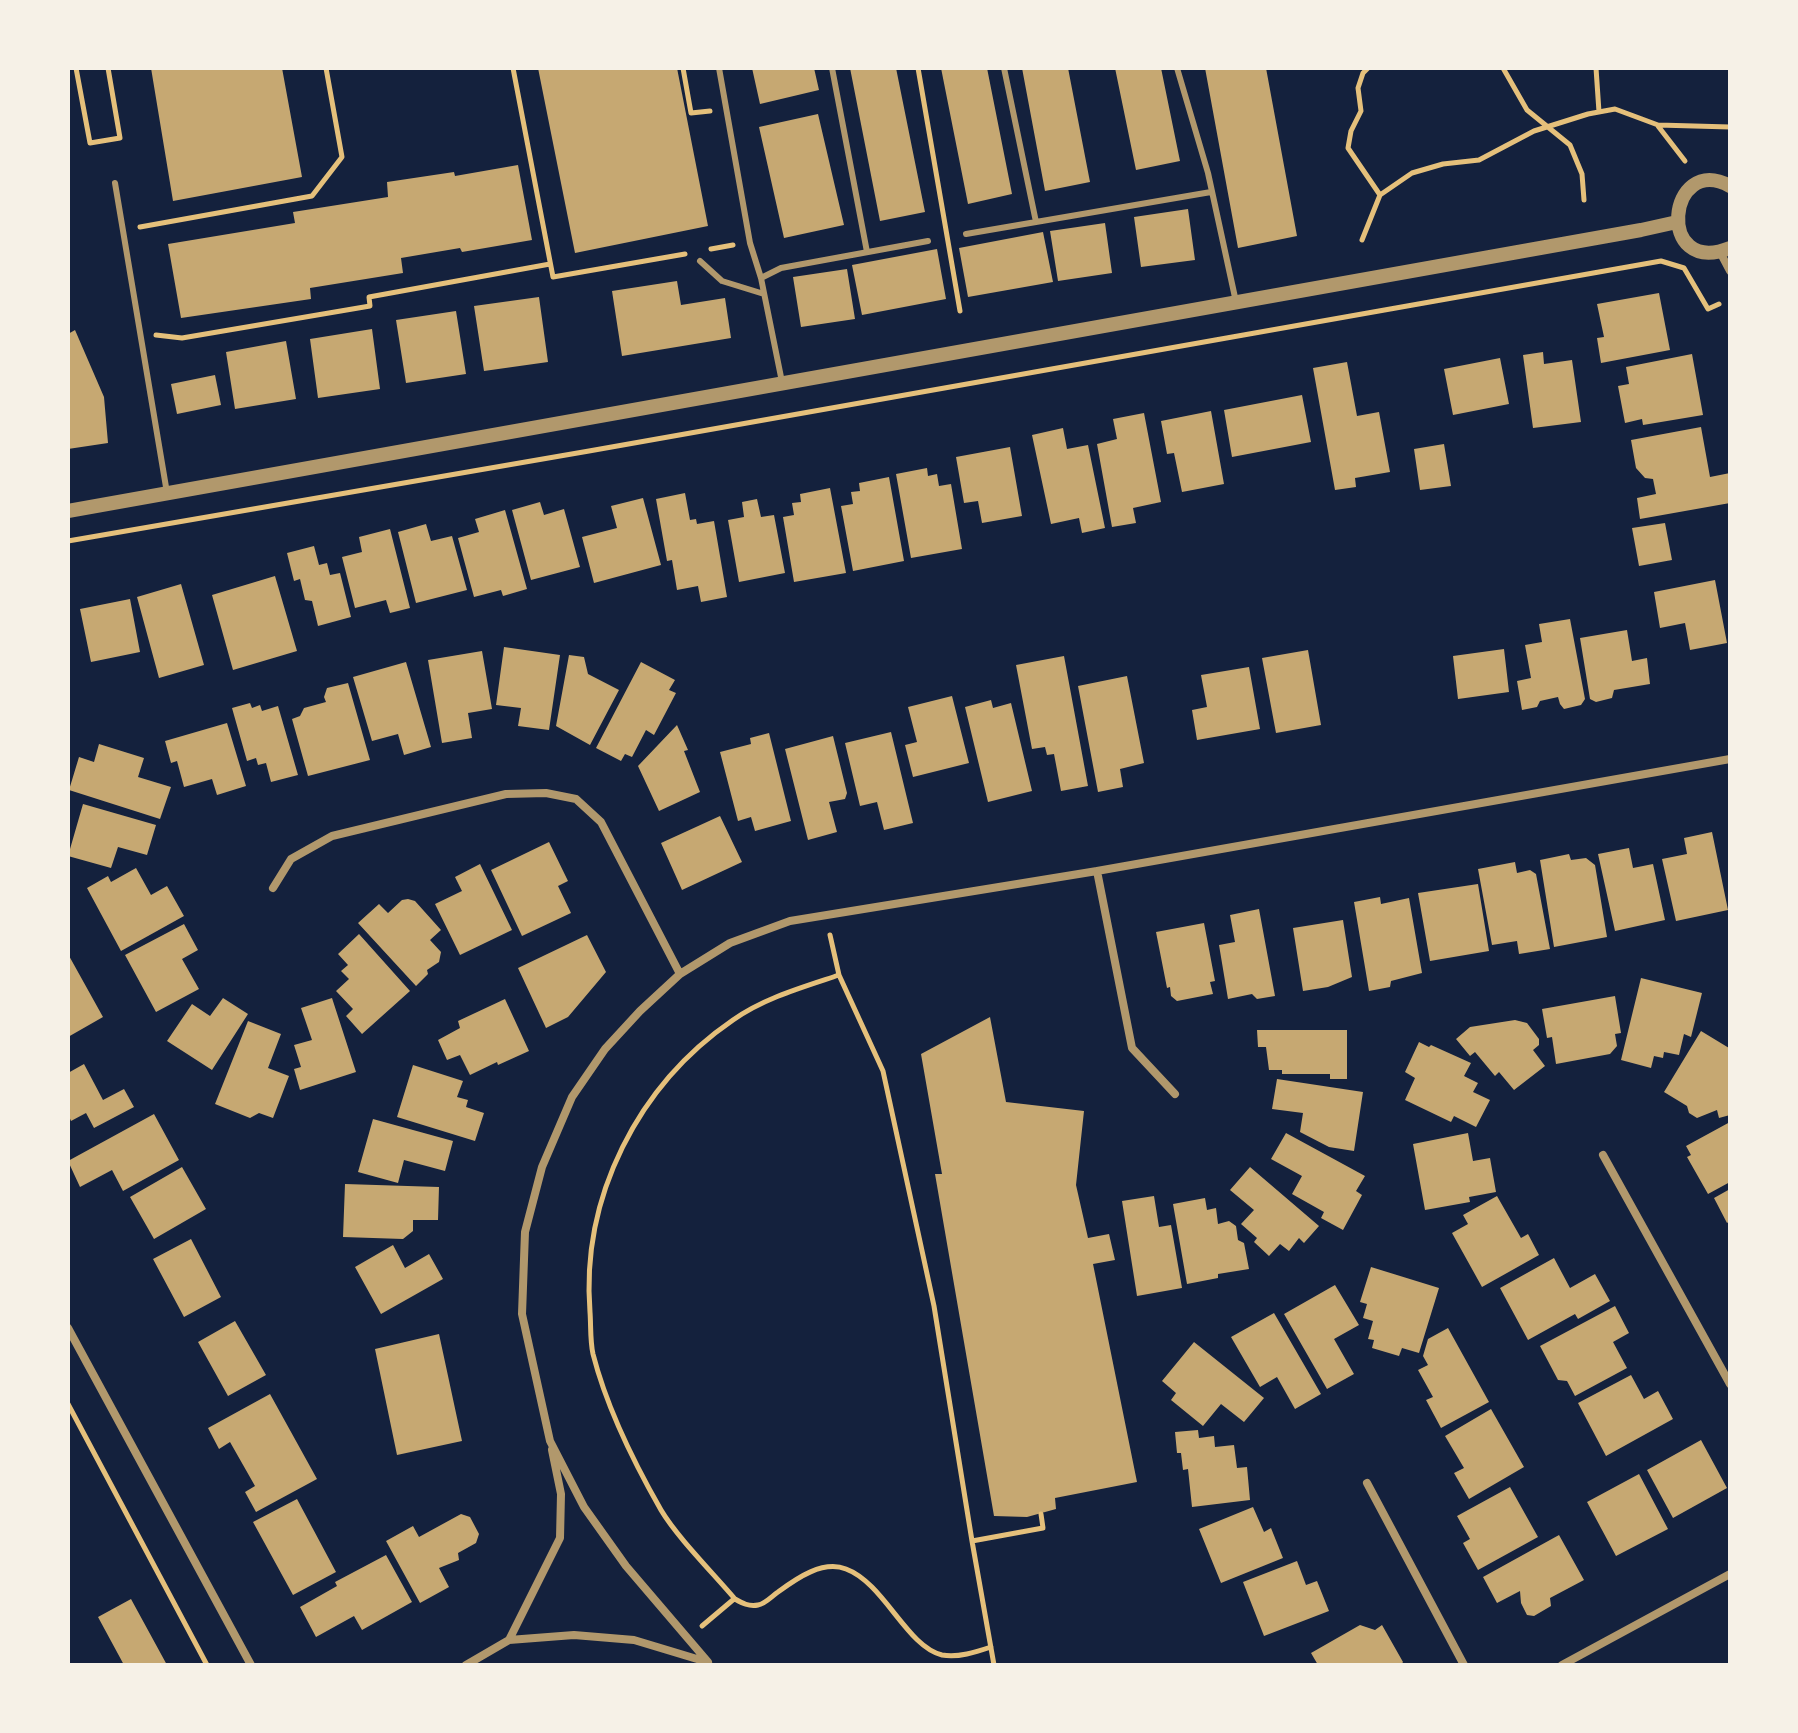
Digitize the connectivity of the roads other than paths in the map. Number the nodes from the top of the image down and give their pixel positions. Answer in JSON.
{"nodes":[{"id":1,"x":719,"y":68,"type":"edge"},
{"id":2,"x":832,"y":68,"type":"edge"},
{"id":3,"x":1004,"y":68,"type":"edge"},
{"id":4,"x":1177,"y":68,"type":"edge"},
{"id":5,"x":115,"y":183,"type":"dead end"},
{"id":6,"x":1730,"y":186,"type":"edge"},
{"id":7,"x":1211,"y":192,"type":"junction"},
{"id":8,"x":1036,"y":222,"type":"junction"},
{"id":9,"x":1677,"y":222,"type":"junction"},
{"id":10,"x":966,"y":234,"type":"dead end"},
{"id":11,"x":928,"y":241,"type":"dead end"},
{"id":12,"x":1725,"y":250,"type":"edge"},
{"id":13,"x":867,"y":252,"type":"junction"},
{"id":14,"x":700,"y":261,"type":"dead end"},
{"id":15,"x":1730,"y":271,"type":"edge"},
{"id":16,"x":761,"y":278,"type":"junction"},
{"id":17,"x":764,"y":294,"type":"junction"},
{"id":18,"x":1236,"y":302,"type":"junction"},
{"id":19,"x":783,"y":383,"type":"junction"},
{"id":20,"x":167,"y":493,"type":"junction"},
{"id":21,"x":68,"y":511,"type":"edge"},
{"id":22,"x":1730,"y":759,"type":"edge"},
{"id":23,"x":1097,"y":871,"type":"junction"},
{"id":24,"x":273,"y":888,"type":"dead end"},
{"id":25,"x":680,"y":974,"type":"junction"},
{"id":26,"x":1175,"y":1094,"type":"dead end"},
{"id":27,"x":1603,"y":1155,"type":"dead end"},
{"id":28,"x":68,"y":1328,"type":"edge"},
{"id":29,"x":1730,"y":1384,"type":"edge"},
{"id":30,"x":550,"y":1441,"type":"junction"},
{"id":31,"x":1367,"y":1483,"type":"dead end"},
{"id":32,"x":1730,"y":1574,"type":"edge"},
{"id":33,"x":509,"y":1640,"type":"junction"},
{"id":34,"x":710,"y":1664,"type":"edge"},
{"id":35,"x":251,"y":1665,"type":"edge"},
{"id":36,"x":466,"y":1665,"type":"edge"},
{"id":37,"x":1464,"y":1665,"type":"edge"},
{"id":38,"x":1562,"y":1665,"type":"edge"}],
"edges":[{"from":1,"to":16,"type":"lane"},
{"from":2,"to":13,"type":"lane"},
{"from":3,"to":8,"type":"lane"},
{"from":4,"to":7,"type":"lane"},
{"from":5,"to":20,"type":"lane"},
{"from":6,"to":9,"type":"street"},
{"from":7,"to":8,"type":"lane"},
{"from":7,"to":18,"type":"lane"},
{"from":8,"to":10,"type":"lane"},
{"from":9,"to":12,"type":"street"},
{"from":9,"to":18,"type":"street"},
{"from":11,"to":13,"type":"lane"},
{"from":12,"to":15,"type":"street"},
{"from":13,"to":16,"type":"lane"},
{"from":14,"to":17,"type":"lane"},
{"from":16,"to":17,"type":"lane"},
{"from":17,"to":19,"type":"lane"},
{"from":18,"to":19,"type":"street"},
{"from":19,"to":20,"type":"street"},
{"from":20,"to":21,"type":"street"},
{"from":22,"to":23,"type":"street"},
{"from":23,"to":25,"type":"street"},
{"from":23,"to":26,"type":"street"},
{"from":24,"to":25,"type":"street"},
{"from":25,"to":30,"type":"street"},
{"from":27,"to":29,"type":"street"},
{"from":28,"to":35,"type":"street"},
{"from":30,"to":33,"type":"street"},
{"from":30,"to":34,"type":"street"},
{"from":31,"to":37,"type":"street"},
{"from":32,"to":38,"type":"street"},
{"from":33,"to":34,"type":"street"},
{"from":33,"to":36,"type":"street"}]}
